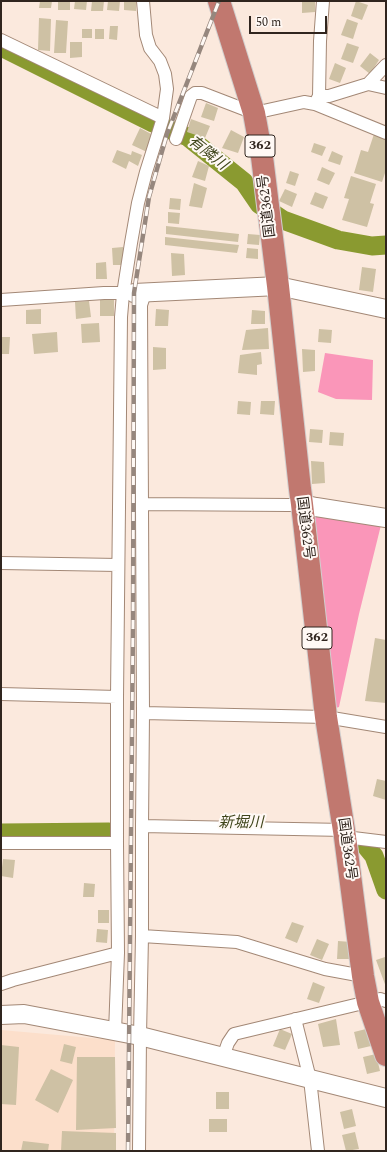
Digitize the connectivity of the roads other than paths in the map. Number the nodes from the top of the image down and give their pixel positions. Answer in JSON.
{"nodes":[{"id":1,"x":143,"y":1,"type":"edge"},
{"id":2,"x":323,"y":1,"type":"edge"},
{"id":3,"x":222,"y":8,"type":"edge"},
{"id":4,"x":1,"y":40,"type":"edge"},
{"id":5,"x":386,"y":65,"type":"edge"},
{"id":6,"x":368,"y":84,"type":"junction"},
{"id":7,"x":386,"y":88,"type":"edge"},
{"id":8,"x":317,"y":100,"type":"junction"},
{"id":9,"x":254,"y":113,"type":"junction"},
{"id":10,"x":163,"y":118,"type":"junction"},
{"id":11,"x":178,"y":133,"type":"dead end"},
{"id":12,"x":386,"y":133,"type":"edge"},
{"id":13,"x":278,"y":286,"type":"junction"},
{"id":14,"x":134,"y":293,"type":"junction"},
{"id":15,"x":1,"y":300,"type":"edge"},
{"id":16,"x":386,"y":309,"type":"edge"},
{"id":17,"x":142,"y":504,"type":"junction"},
{"id":18,"x":302,"y":504,"type":"junction"},
{"id":19,"x":386,"y":518,"type":"edge"},
{"id":20,"x":1,"y":563,"type":"edge"},
{"id":21,"x":118,"y":565,"type":"junction"},
{"id":22,"x":1,"y":694,"type":"edge"},
{"id":23,"x":117,"y":697,"type":"junction"},
{"id":24,"x":143,"y":713,"type":"junction"},
{"id":25,"x":326,"y":717,"type":"junction"},
{"id":26,"x":386,"y":727,"type":"edge"},
{"id":27,"x":142,"y":826,"type":"junction"},
{"id":28,"x":345,"y":834,"type":"junction"},
{"id":29,"x":386,"y":842,"type":"edge"},
{"id":30,"x":117,"y":843,"type":"junction"},
{"id":31,"x":1,"y":844,"type":"edge"},
{"id":32,"x":142,"y":936,"type":"junction"},
{"id":33,"x":118,"y":953,"type":"junction"},
{"id":34,"x":363,"y":976,"type":"junction"},
{"id":35,"x":1,"y":984,"type":"edge"},
{"id":36,"x":377,"y":1002,"type":"edge"},
{"id":37,"x":1,"y":1015,"type":"edge"},
{"id":38,"x":295,"y":1019,"type":"junction"},
{"id":39,"x":115,"y":1032,"type":"junction"},
{"id":40,"x":140,"y":1036,"type":"junction"},
{"id":41,"x":386,"y":1055,"type":"edge"},
{"id":42,"x":223,"y":1058,"type":"junction"},
{"id":43,"x":310,"y":1079,"type":"junction"},
{"id":44,"x":386,"y":1098,"type":"edge"},
{"id":45,"x":139,"y":1151,"type":"edge"},
{"id":46,"x":318,"y":1151,"type":"edge"}],
"edges":[{"from":1,"to":10,"type":"street"},
{"from":2,"to":8,"type":"street"},
{"from":3,"to":9,"type":"highway","name":"国道362号","number":"362"},
{"from":4,"to":10,"type":"street"},
{"from":5,"to":6,"type":"street"},
{"from":6,"to":7,"type":"street"},
{"from":6,"to":8,"type":"street"},
{"from":8,"to":9,"type":"street"},
{"from":8,"to":12,"type":"street"},
{"from":9,"to":11,"type":"street"},
{"from":9,"to":13,"type":"highway","name":"国道362号","number":"362"},
{"from":10,"to":14,"type":"street"},
{"from":13,"to":14,"type":"street"},
{"from":13,"to":16,"type":"street"},
{"from":13,"to":18,"type":"highway","name":"国道362号","number":"362"},
{"from":14,"to":15,"type":"street"},
{"from":14,"to":17,"type":"street"},
{"from":14,"to":21,"type":"street"},
{"from":17,"to":18,"type":"street"},
{"from":17,"to":24,"type":"street"},
{"from":18,"to":19,"type":"street"},
{"from":18,"to":25,"type":"highway","name":"国道362号","number":"362"},
{"from":20,"to":21,"type":"street"},
{"from":21,"to":23,"type":"street"},
{"from":22,"to":23,"type":"street"},
{"from":23,"to":30,"type":"street"},
{"from":24,"to":25,"type":"street"},
{"from":24,"to":27,"type":"street"},
{"from":25,"to":26,"type":"street"},
{"from":25,"to":28,"type":"highway","name":"国道362号","number":"362"},
{"from":27,"to":28,"type":"street"},
{"from":27,"to":32,"type":"street"},
{"from":28,"to":29,"type":"street"},
{"from":28,"to":34,"type":"highway","name":"国道362号","number":"362"},
{"from":30,"to":31,"type":"street"},
{"from":30,"to":33,"type":"street"},
{"from":32,"to":34,"type":"street"},
{"from":32,"to":40,"type":"street"},
{"from":33,"to":35,"type":"street"},
{"from":33,"to":39,"type":"street"},
{"from":34,"to":36,"type":"highway","name":"国道362号","number":"362"},
{"from":36,"to":38,"type":"street"},
{"from":36,"to":41,"type":"highway","name":"国道362号","number":"362"},
{"from":37,"to":39,"type":"street"},
{"from":38,"to":42,"type":"street"},
{"from":38,"to":43,"type":"street"},
{"from":39,"to":40,"type":"street"},
{"from":40,"to":42,"type":"street"},
{"from":40,"to":45,"type":"street"},
{"from":42,"to":43,"type":"street"},
{"from":43,"to":44,"type":"street"},
{"from":43,"to":46,"type":"street"}]}
